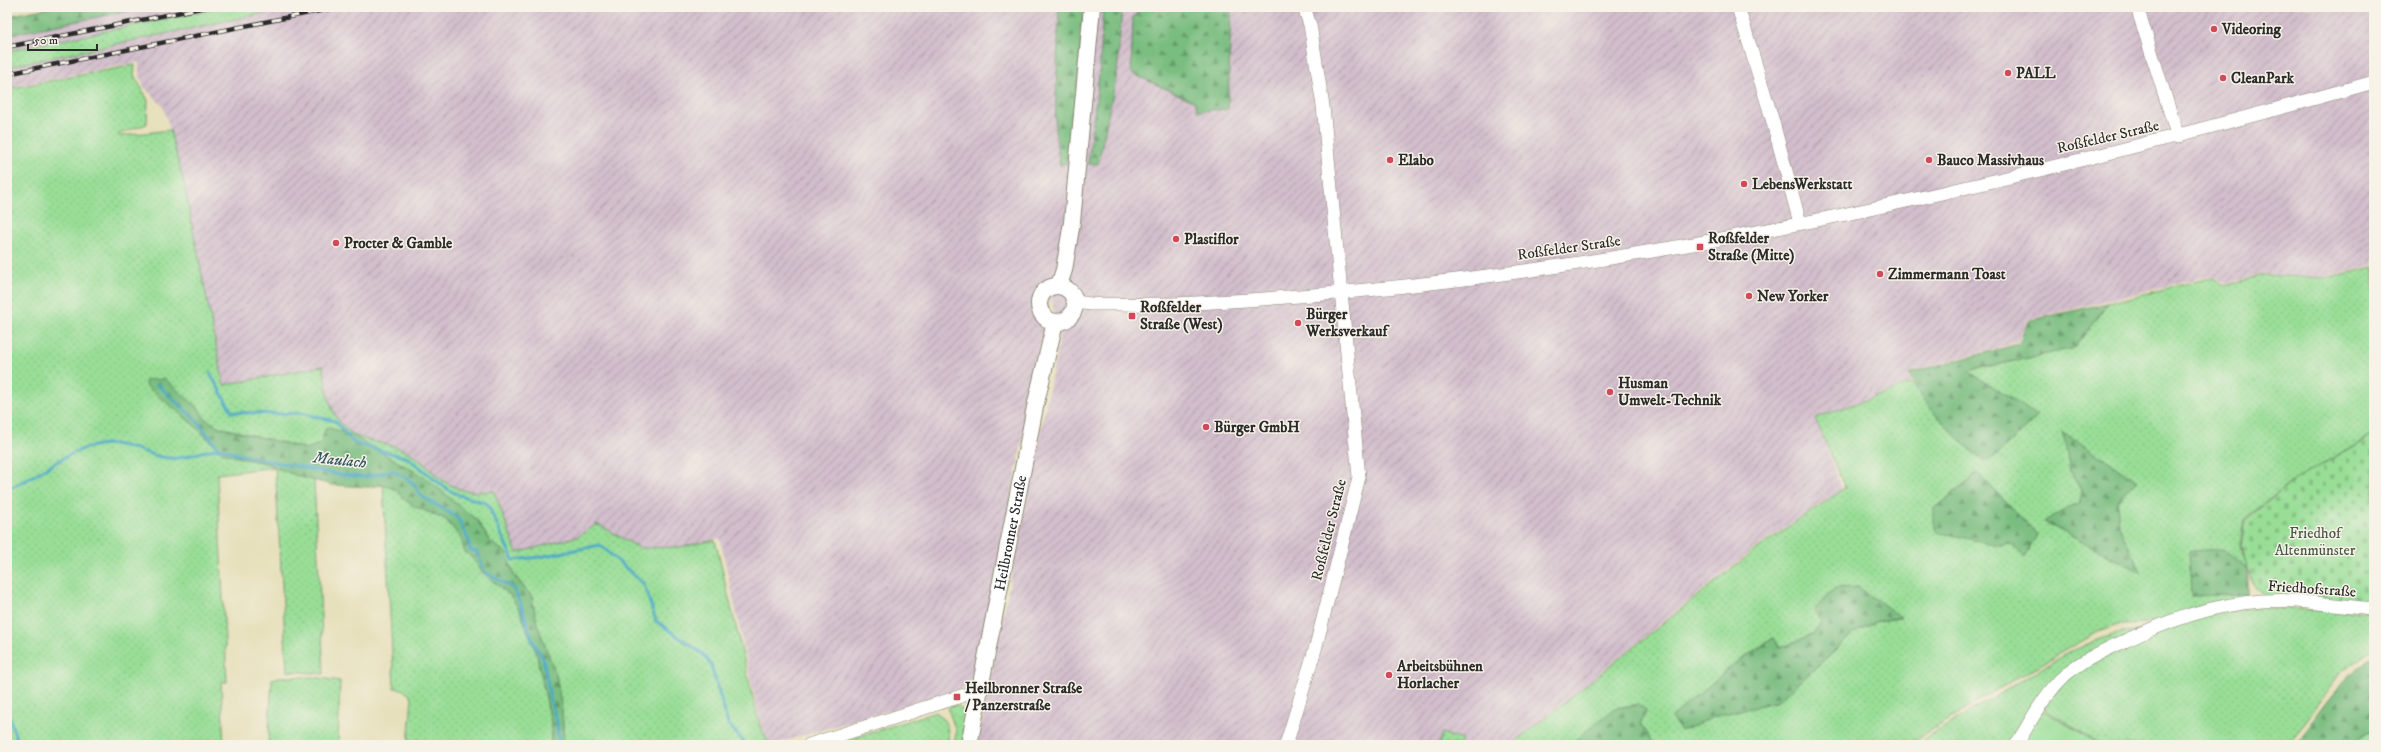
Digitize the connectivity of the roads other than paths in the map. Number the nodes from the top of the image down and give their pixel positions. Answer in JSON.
{"nodes":[{"id":1,"x":1092,"y":7,"type":"edge"},
{"id":2,"x":1304,"y":7,"type":"edge"},
{"id":3,"x":1738,"y":7,"type":"edge"},
{"id":4,"x":2137,"y":7,"type":"edge"},
{"id":5,"x":2374,"y":82,"type":"edge"},
{"id":6,"x":2178,"y":137,"type":"junction"},
{"id":7,"x":1800,"y":223,"type":"junction"},
{"id":8,"x":1059,"y":285,"type":"junction"},
{"id":9,"x":1342,"y":293,"type":"junction"},
{"id":10,"x":1076,"y":302,"type":"junction"},
{"id":11,"x":1055,"y":322,"type":"junction"},
{"id":12,"x":2374,"y":609,"type":"edge"},
{"id":13,"x":980,"y":690,"type":"junction"},
{"id":14,"x":809,"y":745,"type":"edge"},
{"id":15,"x":969,"y":745,"type":"edge"},
{"id":16,"x":1286,"y":745,"type":"edge"},
{"id":17,"x":2016,"y":745,"type":"edge"}],
"edges":[{"from":1,"to":8,"type":"main road"},
{"from":2,"to":9,"type":"street","name":"Roßfelder Straße"},
{"from":3,"to":7,"type":"street"},
{"from":4,"to":6,"type":"street"},
{"from":5,"to":6,"type":"street","name":"Roßfelder Straße"},
{"from":6,"to":7,"type":"street","name":"Roßfelder Straße"},
{"from":7,"to":9,"type":"street","name":"Roßfelder Straße"},
{"from":8,"to":10,"type":"main road"},
{"from":8,"to":11,"type":"main road"},
{"from":9,"to":10,"type":"street","name":"Roßfelder Straße"},
{"from":9,"to":16,"type":"street","name":"Roßfelder Straße"},
{"from":10,"to":11,"type":"main road"},
{"from":11,"to":13,"type":"main road","name":"Heilbronner Straße"},
{"from":12,"to":17,"type":"street","name":"Friedhofstraße"},
{"from":13,"to":14,"type":"street"},
{"from":13,"to":15,"type":"main road","name":"Heilbronner Straße"}]}
